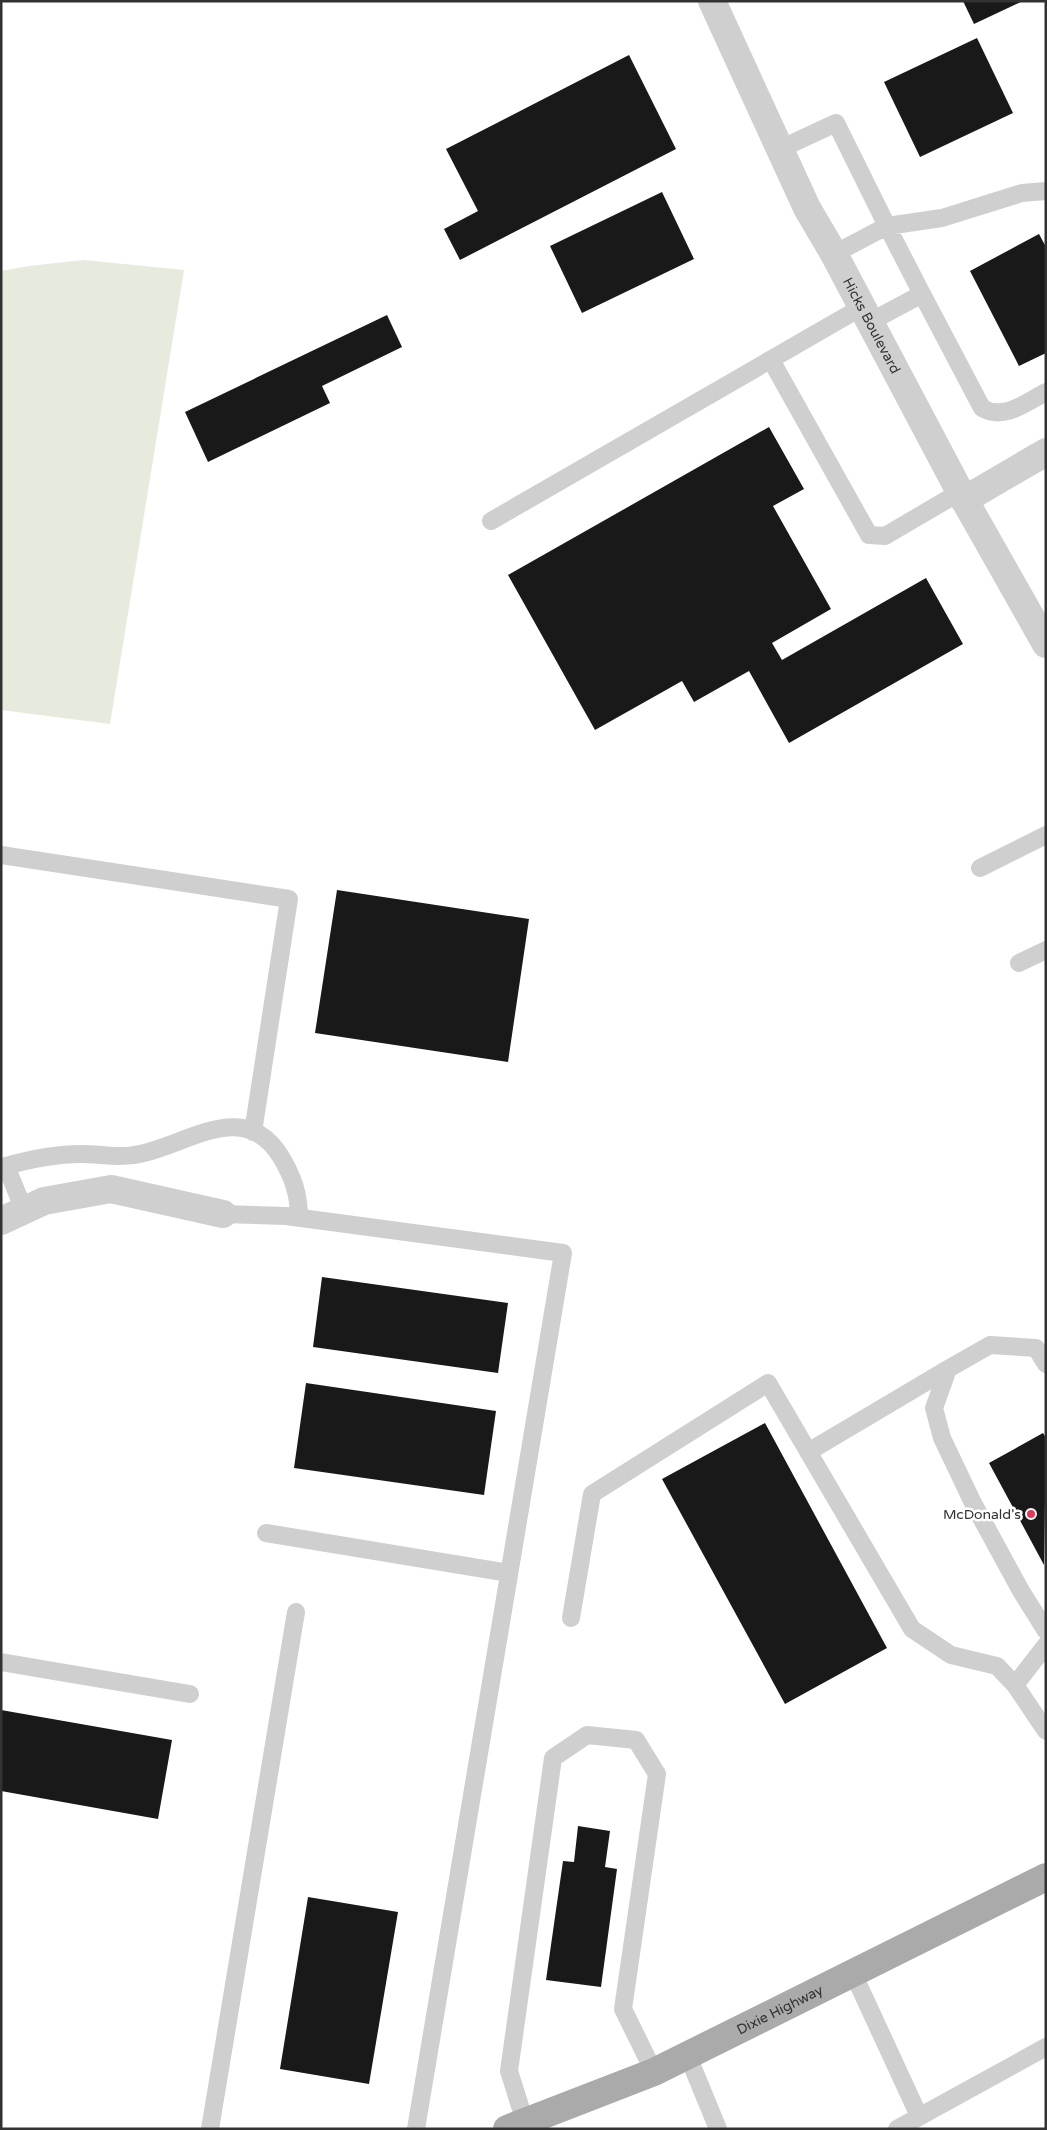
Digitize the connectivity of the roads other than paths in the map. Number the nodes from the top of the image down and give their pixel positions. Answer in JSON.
{"nodes":[{"id":1,"x":712,"y":1,"type":"edge"},
{"id":2,"x":780,"y":149,"type":"junction"},
{"id":3,"x":1046,"y":191,"type":"edge"},
{"id":4,"x":888,"y":226,"type":"junction"},
{"id":5,"x":834,"y":254,"type":"junction"},
{"id":6,"x":922,"y":294,"type":"junction"},
{"id":7,"x":866,"y":314,"type":"junction"},
{"id":8,"x":771,"y":360,"type":"junction"},
{"id":9,"x":1046,"y":392,"type":"edge"},
{"id":10,"x":1046,"y":452,"type":"edge"},
{"id":11,"x":962,"y":496,"type":"junction"},
{"id":12,"x":492,"y":521,"type":"dead end"},
{"id":13,"x":1046,"y":644,"type":"edge"},
{"id":14,"x":1046,"y":835,"type":"edge"},
{"id":15,"x":1,"y":855,"type":"edge"},
{"id":16,"x":980,"y":868,"type":"dead end"},
{"id":17,"x":1046,"y":950,"type":"edge"},
{"id":18,"x":1019,"y":963,"type":"dead end"},
{"id":19,"x":253,"y":1132,"type":"junction"},
{"id":20,"x":4,"y":1167,"type":"edge"},
{"id":21,"x":223,"y":1214,"type":"joint"},
{"id":22,"x":13,"y":1215,"type":"edge"},
{"id":23,"x":298,"y":1218,"type":"junction"},
{"id":24,"x":1046,"y":1364,"type":"edge"},
{"id":25,"x":948,"y":1369,"type":"junction"},
{"id":26,"x":808,"y":1452,"type":"junction"},
{"id":27,"x":266,"y":1532,"type":"dead end"},
{"id":28,"x":509,"y":1573,"type":"junction"},
{"id":29,"x":296,"y":1612,"type":"dead end"},
{"id":30,"x":571,"y":1618,"type":"dead end"},
{"id":31,"x":1046,"y":1631,"type":"edge"},
{"id":32,"x":1046,"y":1645,"type":"edge"},
{"id":33,"x":1,"y":1662,"type":"edge"},
{"id":34,"x":1015,"y":1685,"type":"junction"},
{"id":35,"x":190,"y":1694,"type":"dead end"},
{"id":36,"x":1046,"y":1731,"type":"edge"},
{"id":37,"x":1046,"y":1877,"type":"edge"},
{"id":38,"x":853,"y":1973,"type":"junction"},
{"id":39,"x":1046,"y":2047,"type":"edge"},
{"id":40,"x":688,"y":2056,"type":"junction"},
{"id":41,"x":654,"y":2072,"type":"junction"},
{"id":42,"x":919,"y":2116,"type":"junction"},
{"id":43,"x":516,"y":2125,"type":"edge"},
{"id":44,"x":210,"y":2129,"type":"edge"},
{"id":45,"x":416,"y":2129,"type":"edge"},
{"id":46,"x":718,"y":2129,"type":"edge"},
{"id":47,"x":897,"y":2129,"type":"edge"}],
"edges":[{"from":1,"to":2,"type":"street","name":"Hicks Boulevard"},
{"from":2,"to":4,"type":"lane"},
{"from":2,"to":5,"type":"street","name":"Hicks Boulevard"},
{"from":3,"to":4,"type":"lane"},
{"from":4,"to":5,"type":"lane"},
{"from":4,"to":6,"type":"lane"},
{"from":5,"to":7,"type":"street","name":"Hicks Boulevard"},
{"from":6,"to":7,"type":"lane"},
{"from":6,"to":9,"type":"lane"},
{"from":7,"to":8,"type":"lane"},
{"from":7,"to":11,"type":"street","name":"Hicks Boulevard"},
{"from":8,"to":11,"type":"lane"},
{"from":8,"to":12,"type":"lane"},
{"from":10,"to":11,"type":"street"},
{"from":11,"to":13,"type":"street","name":"Hicks Boulevard"},
{"from":14,"to":16,"type":"lane"},
{"from":15,"to":19,"type":"lane"},
{"from":17,"to":18,"type":"lane"},
{"from":19,"to":20,"type":"lane"},
{"from":19,"to":23,"type":"lane"},
{"from":20,"to":22,"type":"lane"},
{"from":21,"to":22,"type":"street"},
{"from":21,"to":23,"type":"lane"},
{"from":23,"to":28,"type":"lane"},
{"from":24,"to":25,"type":"lane"},
{"from":25,"to":26,"type":"lane"},
{"from":25,"to":31,"type":"lane"},
{"from":26,"to":30,"type":"lane"},
{"from":26,"to":34,"type":"lane"},
{"from":27,"to":28,"type":"lane"},
{"from":28,"to":45,"type":"lane"},
{"from":29,"to":44,"type":"lane"},
{"from":32,"to":34,"type":"lane"},
{"from":33,"to":35,"type":"lane"},
{"from":34,"to":36,"type":"lane"},
{"from":37,"to":38,"type":"main road","name":"Dixie Highway"},
{"from":38,"to":40,"type":"main road","name":"Dixie Highway"},
{"from":38,"to":42,"type":"lane"},
{"from":39,"to":42,"type":"lane"},
{"from":40,"to":41,"type":"main road","name":"Dixie Highway"},
{"from":40,"to":46,"type":"lane"},
{"from":41,"to":43,"type":"main road","name":"Dixie Highway"},
{"from":41,"to":43,"type":"lane"},
{"from":42,"to":47,"type":"lane"}]}
